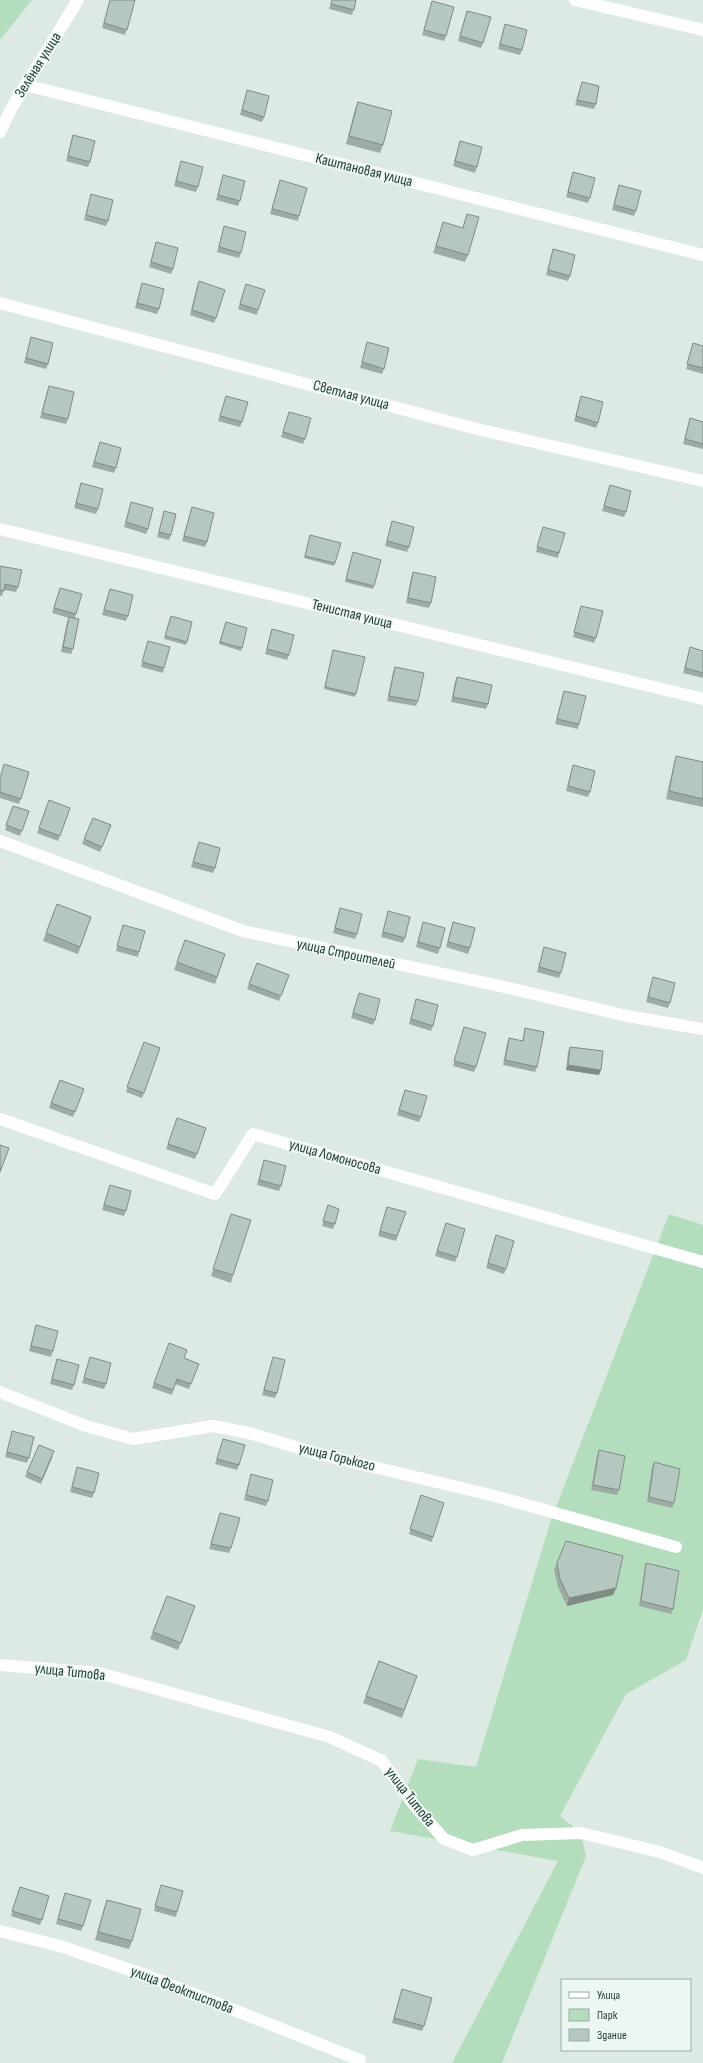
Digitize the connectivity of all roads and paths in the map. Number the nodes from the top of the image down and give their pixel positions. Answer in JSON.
{"nodes":[{"id":1,"x":78,"y":0,"type":"edge"},
{"id":2,"x":575,"y":0,"type":"edge"},
{"id":3,"x":703,"y":30,"type":"edge"},
{"id":4,"x":25,"y":85,"type":"junction"},
{"id":5,"x":0,"y":132,"type":"edge"},
{"id":6,"x":703,"y":255,"type":"edge"},
{"id":7,"x":0,"y":303,"type":"edge"},
{"id":8,"x":703,"y":481,"type":"edge"},
{"id":9,"x":0,"y":530,"type":"edge"},
{"id":10,"x":703,"y":699,"type":"edge"},
{"id":11,"x":0,"y":841,"type":"edge"},
{"id":12,"x":703,"y":1029,"type":"edge"},
{"id":13,"x":0,"y":1119,"type":"edge"},
{"id":14,"x":703,"y":1262,"type":"edge"},
{"id":15,"x":0,"y":1392,"type":"edge"},
{"id":16,"x":676,"y":1546,"type":"dead end"},
{"id":17,"x":0,"y":1665,"type":"edge"},
{"id":18,"x":703,"y":1868,"type":"edge"},
{"id":19,"x":0,"y":1931,"type":"edge"},
{"id":20,"x":360,"y":2060,"type":"dead end"}],
"edges":[{"from":1,"to":4,"type":"street","name":"Зелёная улица"},
{"from":2,"to":3,"type":"street"},
{"from":4,"to":5,"type":"street","name":"Зелёная улица"},
{"from":4,"to":6,"type":"street","name":"Каштановая улица"},
{"from":7,"to":8,"type":"street","name":"Светлая улица"},
{"from":9,"to":10,"type":"street","name":"Тенистая улица"},
{"from":11,"to":12,"type":"street","name":"улица Строителей"},
{"from":13,"to":14,"type":"street","name":"улица Ломоносова"},
{"from":15,"to":16,"type":"street","name":"улица Горького"},
{"from":17,"to":18,"type":"street","name":"улица Титова"},
{"from":19,"to":20,"type":"street","name":"улица Феоктистова"}]}
